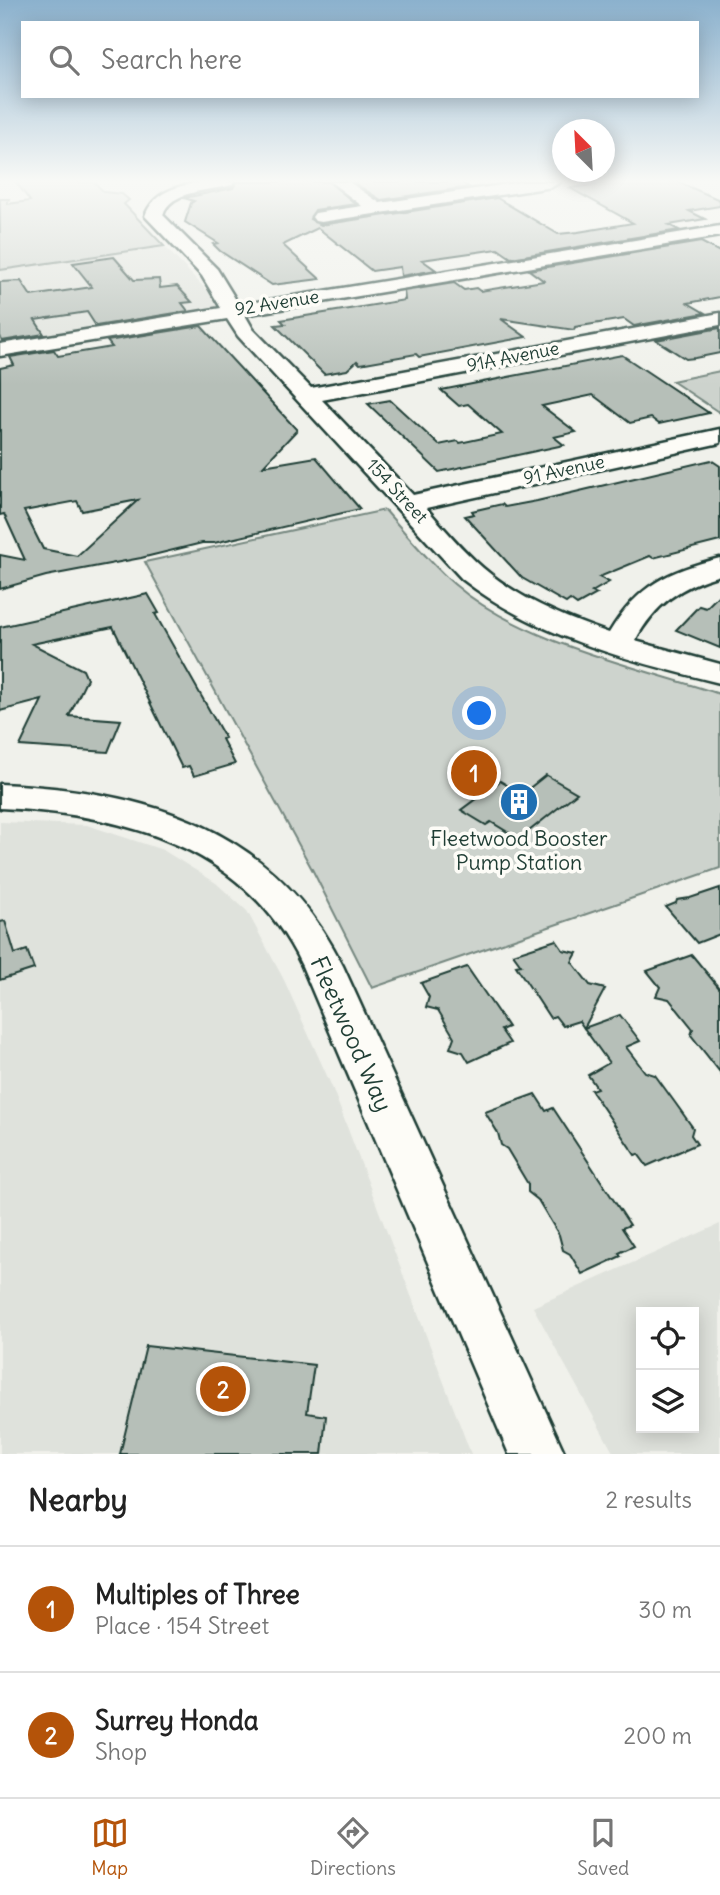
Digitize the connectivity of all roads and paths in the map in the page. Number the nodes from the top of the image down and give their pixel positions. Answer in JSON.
{"nodes":[{"id":1,"x":187,"y":250,"type":"edge"},
{"id":2,"x":604,"y":250,"type":"edge"},
{"id":3,"x":234,"y":310,"type":"junction"},
{"id":4,"x":720,"y":319,"type":"edge"},
{"id":5,"x":0,"y":350,"type":"edge"},
{"id":6,"x":306,"y":396,"type":"junction"},
{"id":7,"x":720,"y":436,"type":"edge"},
{"id":8,"x":409,"y":504,"type":"junction"},
{"id":9,"x":720,"y":566,"type":"edge"},
{"id":10,"x":618,"y":644,"type":"junction"},
{"id":11,"x":720,"y":674,"type":"edge"},
{"id":12,"x":0,"y":796,"type":"edge"},
{"id":13,"x":537,"y":1454,"type":"edge"}],
"edges":[{"from":1,"to":3,"type":"street","name":"154 Street"},
{"from":2,"to":3,"type":"street","name":"92 Avenue"},
{"from":3,"to":5,"type":"street","name":"92 Avenue"},
{"from":3,"to":6,"type":"street","name":"154 Street"},
{"from":4,"to":6,"type":"street","name":"91A Avenue"},
{"from":6,"to":8,"type":"street","name":"154 Street"},
{"from":7,"to":8,"type":"street","name":"91 Avenue"},
{"from":8,"to":10,"type":"street","name":"154 Street"},
{"from":9,"to":10,"type":"street"},
{"from":10,"to":11,"type":"street","name":"154 Street"},
{"from":12,"to":13,"type":"street","name":"Fleetwood Way"}]}
